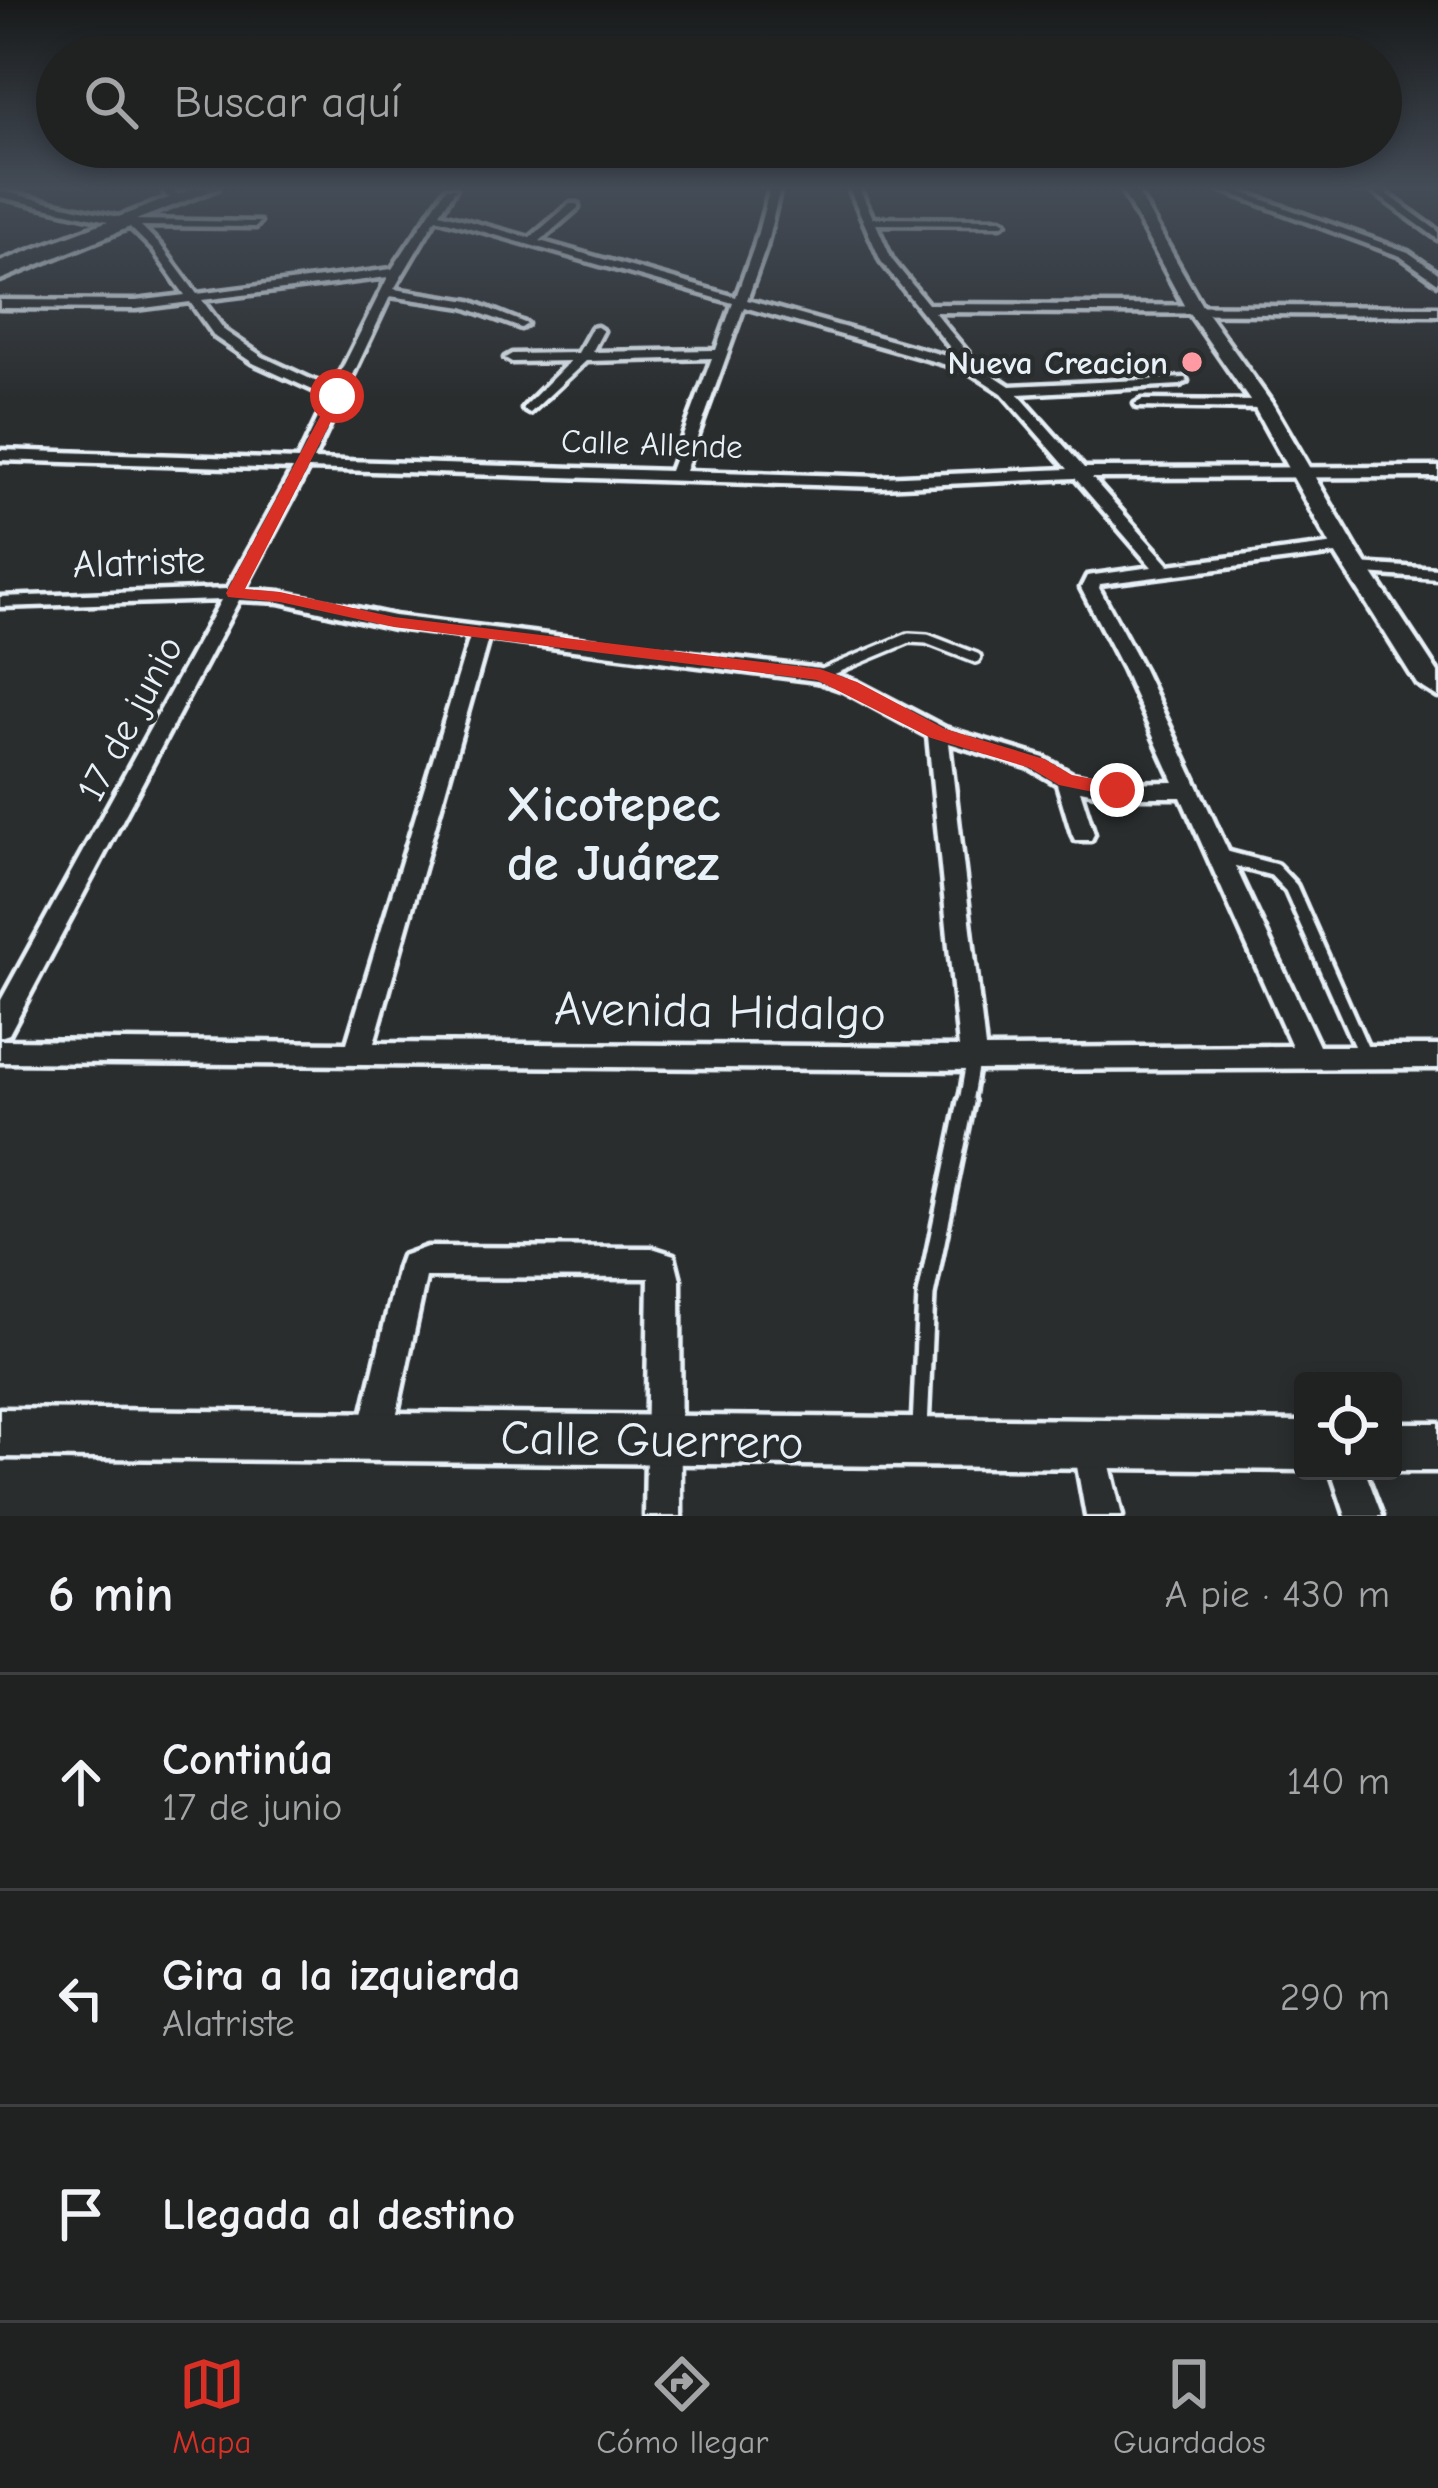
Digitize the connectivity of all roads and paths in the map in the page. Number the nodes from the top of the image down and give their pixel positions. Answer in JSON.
{"nodes":[{"id":1,"x":30,"y":259,"type":"edge"},
{"id":2,"x":164,"y":259,"type":"edge"},
{"id":3,"x":404,"y":259,"type":"edge"},
{"id":4,"x":590,"y":259,"type":"edge"},
{"id":5,"x":755,"y":259,"type":"edge"},
{"id":6,"x":886,"y":259,"type":"edge"},
{"id":7,"x":1167,"y":259,"type":"edge"},
{"id":8,"x":1410,"y":259,"type":"edge"},
{"id":9,"x":0,"y":272,"type":"edge"},
{"id":10,"x":395,"y":272,"type":"junction"},
{"id":11,"x":1438,"y":279,"type":"edge"},
{"id":12,"x":386,"y":292,"type":"junction"},
{"id":13,"x":193,"y":301,"type":"junction"},
{"id":14,"x":738,"y":302,"type":"junction"},
{"id":15,"x":0,"y":304,"type":"edge"},
{"id":16,"x":1194,"y":307,"type":"junction"},
{"id":17,"x":929,"y":308,"type":"junction"},
{"id":18,"x":1438,"y":311,"type":"edge"},
{"id":19,"x":521,"y":324,"type":"dead end"},
{"id":20,"x":597,"y":331,"type":"dead end"},
{"id":21,"x":721,"y":354,"type":"junction"},
{"id":22,"x":583,"y":356,"type":"junction"},
{"id":23,"x":512,"y":358,"type":"dead end"},
{"id":24,"x":974,"y":368,"type":"junction"},
{"id":25,"x":1180,"y":381,"type":"dead end"},
{"id":26,"x":1007,"y":390,"type":"junction"},
{"id":27,"x":337,"y":396,"type":"junction"},
{"id":28,"x":1142,"y":404,"type":"dead end"},
{"id":29,"x":1263,"y":405,"type":"junction"},
{"id":30,"x":530,"y":409,"type":"dead end"},
{"id":31,"x":0,"y":455,"type":"edge"},
{"id":32,"x":303,"y":464,"type":"junction"},
{"id":33,"x":1302,"y":471,"type":"junction"},
{"id":34,"x":1438,"y":472,"type":"edge"},
{"id":35,"x":677,"y":473,"type":"junction"},
{"id":36,"x":1080,"y":473,"type":"junction"},
{"id":37,"x":1351,"y":559,"type":"junction"},
{"id":38,"x":1164,"y":570,"type":"junction"},
{"id":39,"x":1438,"y":574,"type":"edge"},
{"id":40,"x":234,"y":593,"type":"junction"},
{"id":41,"x":0,"y":602,"type":"edge"},
{"id":42,"x":481,"y":633,"type":"junction"},
{"id":43,"x":976,"y":658,"type":"dead end"},
{"id":44,"x":820,"y":675,"type":"junction"},
{"id":45,"x":1438,"y":688,"type":"edge"},
{"id":46,"x":938,"y":733,"type":"junction"},
{"id":47,"x":1066,"y":780,"type":"junction"},
{"id":48,"x":1187,"y":789,"type":"junction"},
{"id":49,"x":1082,"y":834,"type":"dead end"},
{"id":50,"x":1219,"y":856,"type":"junction"},
{"id":51,"x":0,"y":1026,"type":"edge"},
{"id":52,"x":0,"y":1051,"type":"edge"},
{"id":53,"x":358,"y":1051,"type":"junction"},
{"id":54,"x":1438,"y":1057,"type":"edge"},
{"id":55,"x":973,"y":1059,"type":"junction"},
{"id":56,"x":1366,"y":1059,"type":"junction"},
{"id":57,"x":1312,"y":1060,"type":"junction"},
{"id":58,"x":0,"y":1433,"type":"edge"},
{"id":59,"x":374,"y":1436,"type":"junction"},
{"id":60,"x":664,"y":1439,"type":"junction"},
{"id":61,"x":920,"y":1442,"type":"junction"},
{"id":62,"x":1090,"y":1443,"type":"junction"},
{"id":63,"x":1294,"y":1446,"type":"edge"},
{"id":64,"x":1402,"y":1447,"type":"edge"},
{"id":65,"x":1438,"y":1447,"type":"edge"},
{"id":66,"x":1351,"y":1480,"type":"edge"},
{"id":67,"x":663,"y":1516,"type":"edge"},
{"id":68,"x":1104,"y":1516,"type":"edge"},
{"id":69,"x":1364,"y":1516,"type":"edge"}],
"edges":[{"from":1,"to":9,"type":"main road"},
{"from":2,"to":13,"type":"street"},
{"from":3,"to":10,"type":"street","name":"17 de junio"},
{"from":4,"to":14,"type":"street"},
{"from":5,"to":14,"type":"street"},
{"from":6,"to":17,"type":"street"},
{"from":7,"to":16,"type":"street"},
{"from":8,"to":11,"type":"street"},
{"from":10,"to":12,"type":"street","name":"17 de junio"},
{"from":10,"to":13,"type":"street"},
{"from":12,"to":19,"type":"street"},
{"from":12,"to":27,"type":"street","name":"17 de junio"},
{"from":13,"to":15,"type":"street"},
{"from":13,"to":27,"type":"street"},
{"from":14,"to":21,"type":"street"},
{"from":14,"to":24,"type":"street"},
{"from":16,"to":17,"type":"street"},
{"from":16,"to":18,"type":"street"},
{"from":16,"to":29,"type":"street"},
{"from":17,"to":24,"type":"street"},
{"from":20,"to":22,"type":"street"},
{"from":21,"to":22,"type":"street"},
{"from":21,"to":35,"type":"street"},
{"from":22,"to":23,"type":"street"},
{"from":22,"to":30,"type":"street"},
{"from":24,"to":26,"type":"street"},
{"from":25,"to":26,"type":"street"},
{"from":26,"to":36,"type":"street"},
{"from":27,"to":32,"type":"street","name":"17 de junio"},
{"from":28,"to":29,"type":"street"},
{"from":29,"to":33,"type":"street"},
{"from":31,"to":32,"type":"street","name":"Calle Allende"},
{"from":32,"to":35,"type":"street","name":"Calle Allende"},
{"from":32,"to":40,"type":"street","name":"17 de junio"},
{"from":33,"to":34,"type":"street","name":"Calle Allende"},
{"from":33,"to":36,"type":"street","name":"Calle Allende"},
{"from":33,"to":37,"type":"street"},
{"from":35,"to":36,"type":"street","name":"Calle Allende"},
{"from":36,"to":38,"type":"street"},
{"from":37,"to":38,"type":"street"},
{"from":37,"to":39,"type":"street"},
{"from":37,"to":45,"type":"street"},
{"from":38,"to":48,"type":"street"},
{"from":40,"to":41,"type":"street","name":"Alatriste"},
{"from":40,"to":42,"type":"street","name":"Alatriste"},
{"from":40,"to":51,"type":"street","name":"17 de junio"},
{"from":42,"to":44,"type":"street","name":"Alatriste"},
{"from":42,"to":53,"type":"street"},
{"from":43,"to":44,"type":"lane"},
{"from":44,"to":46,"type":"street","name":"Alatriste"},
{"from":46,"to":47,"type":"street","name":"Alatriste"},
{"from":46,"to":55,"type":"street"},
{"from":47,"to":48,"type":"street","name":"Alatriste"},
{"from":47,"to":49,"type":"street"},
{"from":48,"to":50,"type":"street"},
{"from":50,"to":56,"type":"lane"},
{"from":50,"to":57,"type":"street"},
{"from":52,"to":53,"type":"street","name":"Avenida Hidalgo"},
{"from":53,"to":55,"type":"street","name":"Avenida Hidalgo"},
{"from":54,"to":56,"type":"street","name":"Avenida Hidalgo"},
{"from":55,"to":57,"type":"street","name":"Avenida Hidalgo"},
{"from":55,"to":61,"type":"lane"},
{"from":56,"to":57,"type":"street","name":"Avenida Hidalgo"},
{"from":58,"to":59,"type":"street","name":"Calle Guerrero"},
{"from":59,"to":60,"type":"street","name":"Calle Guerrero"},
{"from":59,"to":60,"type":"street"},
{"from":60,"to":61,"type":"street","name":"Calle Guerrero"},
{"from":60,"to":67,"type":"street"},
{"from":61,"to":62,"type":"street","name":"Calle Guerrero"},
{"from":62,"to":63,"type":"street","name":"Calle Guerrero"},
{"from":62,"to":68,"type":"street"},
{"from":64,"to":65,"type":"street"},
{"from":66,"to":69,"type":"street"}]}
